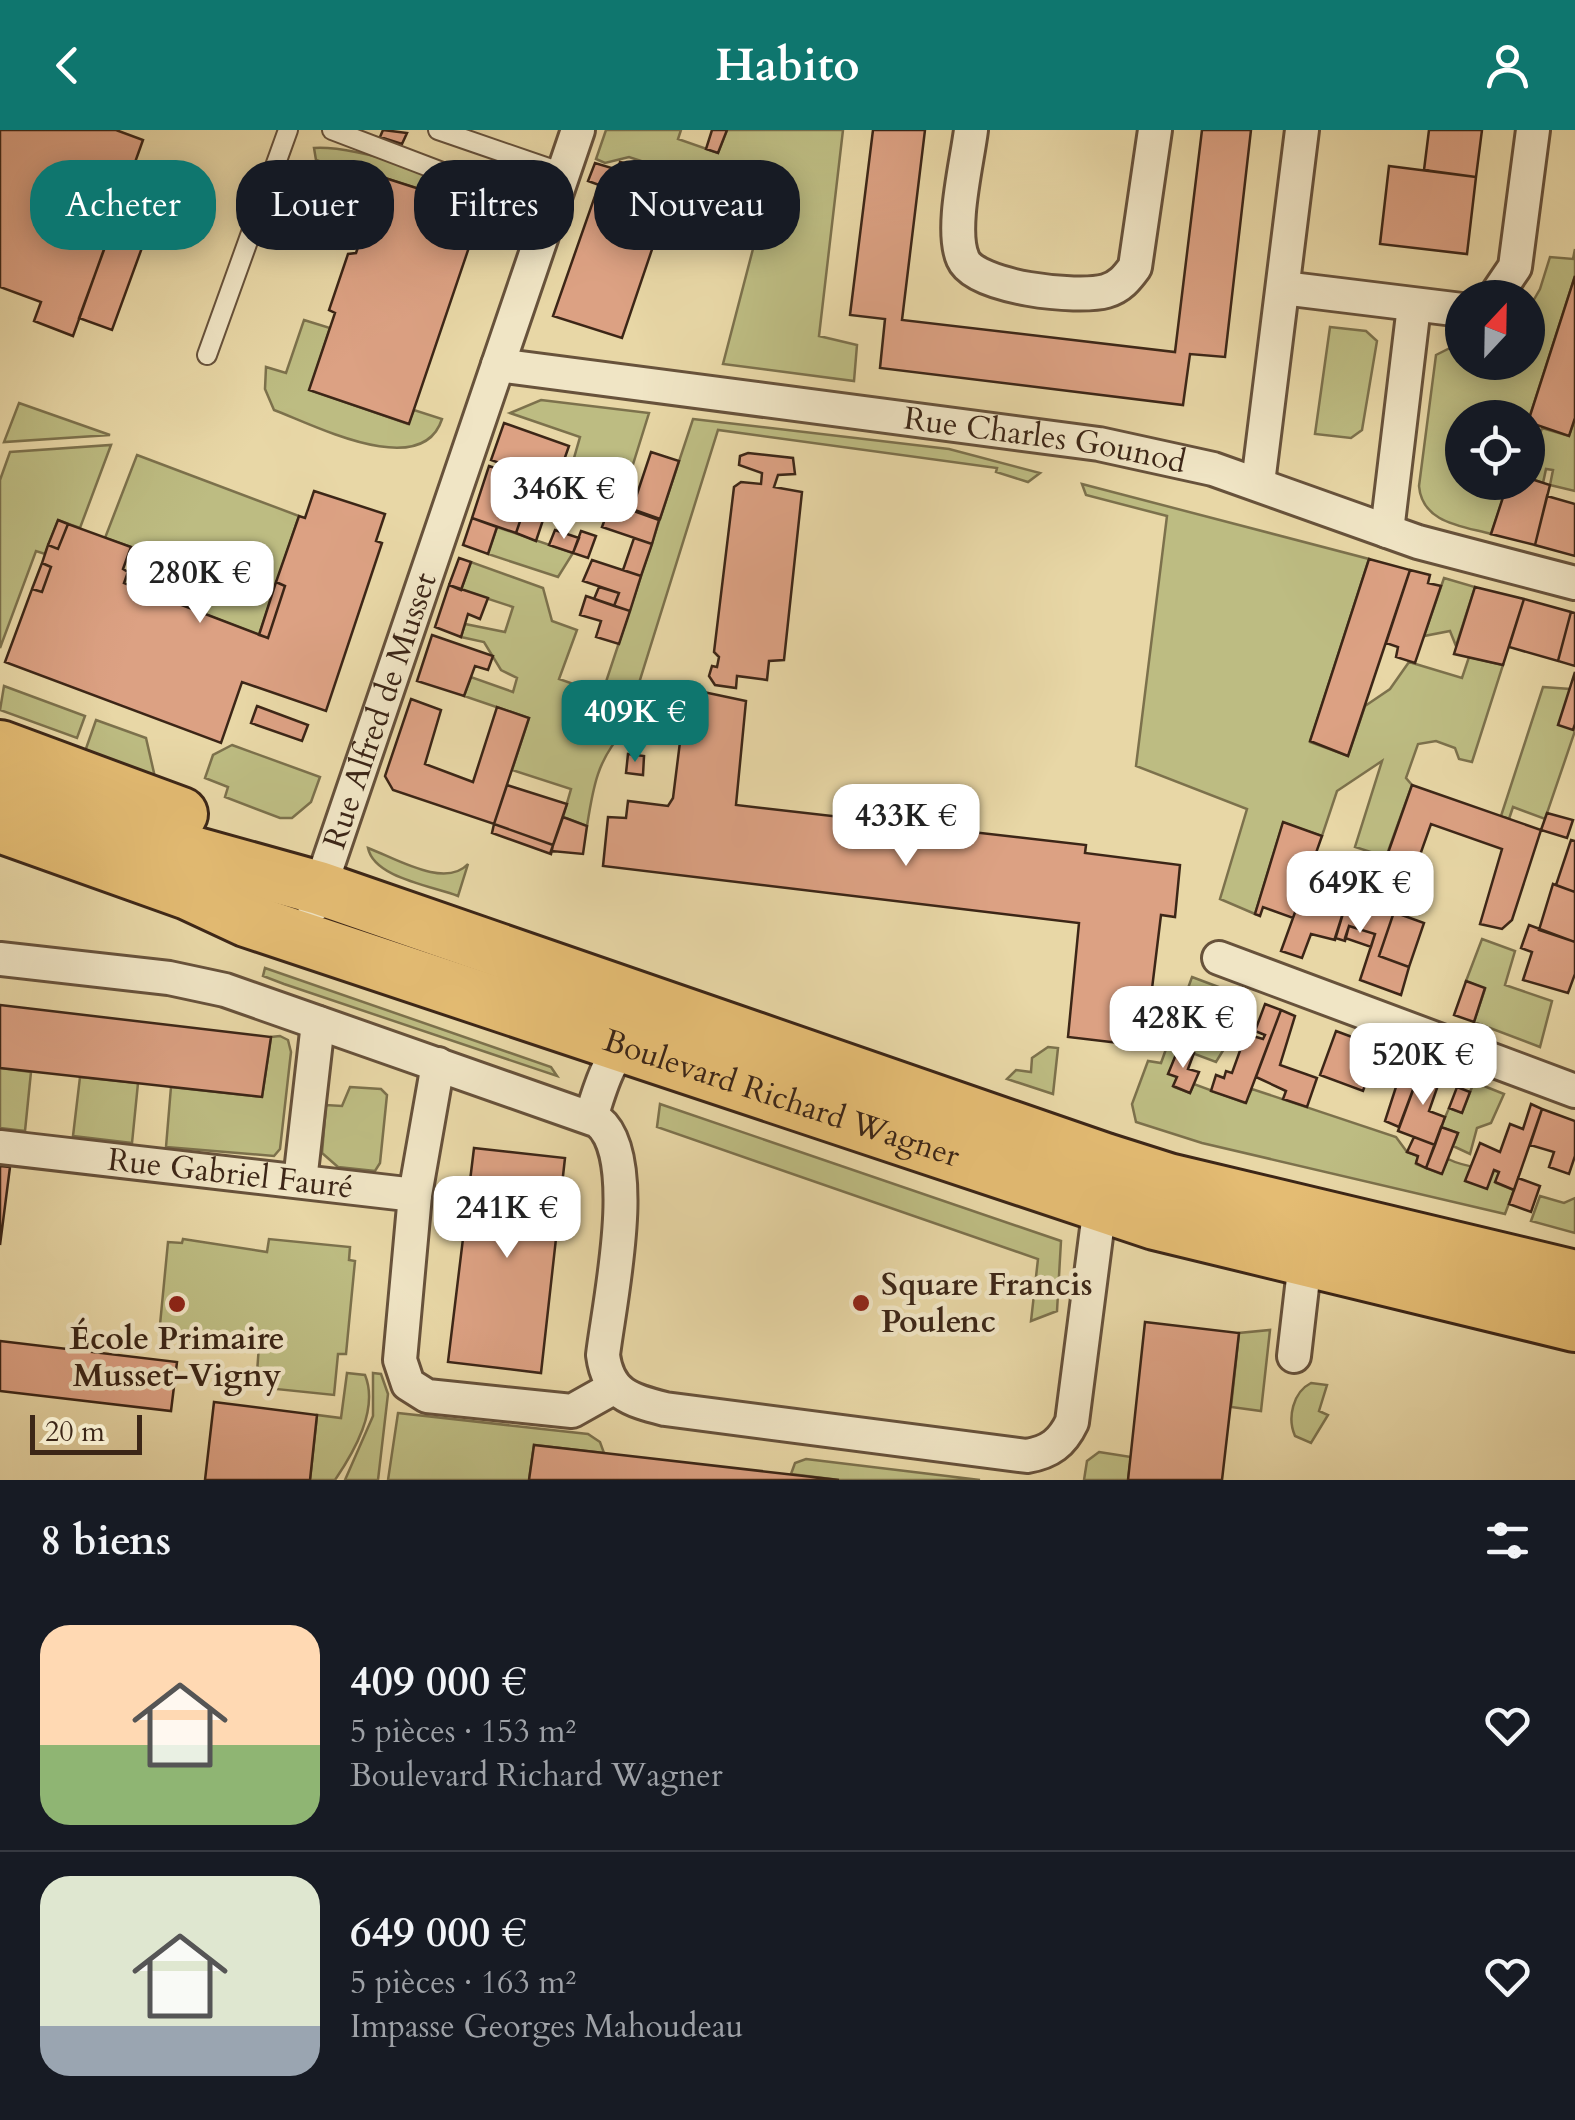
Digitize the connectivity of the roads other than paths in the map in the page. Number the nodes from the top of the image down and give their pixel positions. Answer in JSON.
{"nodes":[{"id":1,"x":288,"y":130,"type":"edge"},
{"id":2,"x":332,"y":130,"type":"edge"},
{"id":3,"x":438,"y":130,"type":"edge"},
{"id":4,"x":578,"y":130,"type":"edge"},
{"id":5,"x":971,"y":130,"type":"edge"},
{"id":6,"x":1155,"y":130,"type":"edge"},
{"id":7,"x":1302,"y":130,"type":"edge"},
{"id":8,"x":1532,"y":130,"type":"edge"},
{"id":9,"x":524,"y":160,"type":"edge"},
{"id":10,"x":568,"y":160,"type":"edge"},
{"id":11,"x":414,"y":161,"type":"edge"},
{"id":12,"x":537,"y":250,"type":"edge"},
{"id":13,"x":1507,"y":280,"type":"edge"},
{"id":14,"x":1283,"y":288,"type":"junction"},
{"id":15,"x":1414,"y":306,"type":"junction"},
{"id":16,"x":1445,"y":309,"type":"edge"},
{"id":17,"x":207,"y":355,"type":"dead end"},
{"id":18,"x":498,"y":365,"type":"junction"},
{"id":19,"x":1258,"y":483,"type":"junction"},
{"id":20,"x":1387,"y":531,"type":"junction"},
{"id":21,"x":1575,"y":583,"type":"edge"},
{"id":22,"x":0,"y":747,"type":"edge"},
{"id":23,"x":0,"y":788,"type":"edge"},
{"id":24,"x":0,"y":826,"type":"edge"},
{"id":25,"x":0,"y":860,"type":"edge"},
{"id":26,"x":318,"y":888,"type":"junction"},
{"id":27,"x":246,"y":920,"type":"junction"},
{"id":28,"x":334,"y":950,"type":"junction"},
{"id":29,"x":0,"y":958,"type":"edge"},
{"id":30,"x":1218,"y":958,"type":"dead end"},
{"id":31,"x":318,"y":1023,"type":"junction"},
{"id":32,"x":762,"y":1044,"type":"junction"},
{"id":33,"x":621,"y":1047,"type":"junction"},
{"id":34,"x":438,"y":1064,"type":"junction"},
{"id":35,"x":1573,"y":1083,"type":"edge"},
{"id":36,"x":591,"y":1117,"type":"junction"},
{"id":37,"x":0,"y":1147,"type":"edge"},
{"id":38,"x":300,"y":1181,"type":"junction"},
{"id":39,"x":1103,"y":1183,"type":"junction"},
{"id":40,"x":415,"y":1195,"type":"junction"},
{"id":41,"x":1308,"y":1237,"type":"junction"},
{"id":42,"x":1575,"y":1277,"type":"edge"},
{"id":43,"x":1575,"y":1325,"type":"edge"},
{"id":44,"x":1294,"y":1356,"type":"dead end"},
{"id":45,"x":613,"y":1388,"type":"junction"}],
"edges":[{"from":1,"to":17,"type":"lane"},
{"from":2,"to":11,"type":"lane"},
{"from":3,"to":9,"type":"lane"},
{"from":4,"to":10,"type":"street","name":"Rue Alfred de Musset"},
{"from":5,"to":6,"type":"street"},
{"from":7,"to":14,"type":"street"},
{"from":8,"to":13,"type":"street"},
{"from":12,"to":18,"type":"street","name":"Rue Alfred de Musset"},
{"from":14,"to":15,"type":"street"},
{"from":14,"to":19,"type":"street"},
{"from":15,"to":16,"type":"street"},
{"from":15,"to":20,"type":"street"},
{"from":18,"to":19,"type":"street","name":"Rue Charles Gounod"},
{"from":18,"to":26,"type":"street","name":"Rue Alfred de Musset"},
{"from":19,"to":20,"type":"street","name":"Rue Charles Gounod"},
{"from":20,"to":21,"type":"street","name":"Rue Charles Gounod"},
{"from":22,"to":26,"type":"main road"},
{"from":23,"to":26,"type":"main road","name":"Boulevard Richard Wagner"},
{"from":24,"to":27,"type":"main road","name":"Boulevard Richard Wagner"},
{"from":25,"to":27,"type":"main road"},
{"from":26,"to":28,"type":"street","name":"Rue Alfred de Musset"},
{"from":26,"to":32,"type":"main road","name":"Boulevard Richard Wagner"},
{"from":27,"to":28,"type":"main road","name":"Boulevard Richard Wagner"},
{"from":28,"to":33,"type":"main road","name":"Boulevard Richard Wagner"},
{"from":29,"to":31,"type":"street"},
{"from":30,"to":35,"type":"street"},
{"from":31,"to":34,"type":"street"},
{"from":31,"to":38,"type":"street"},
{"from":32,"to":33,"type":"street"},
{"from":32,"to":39,"type":"main road","name":"Boulevard Richard Wagner"},
{"from":33,"to":36,"type":"street"},
{"from":33,"to":39,"type":"main road","name":"Boulevard Richard Wagner"},
{"from":34,"to":36,"type":"street"},
{"from":34,"to":40,"type":"street"},
{"from":36,"to":45,"type":"street"},
{"from":37,"to":38,"type":"street","name":"Rue Gabriel Fauré"},
{"from":38,"to":40,"type":"street","name":"Rue Gabriel Fauré"},
{"from":39,"to":41,"type":"main road","name":"Boulevard Richard Wagner"},
{"from":39,"to":45,"type":"street"},
{"from":40,"to":45,"type":"street"},
{"from":41,"to":42,"type":"main road","name":"Boulevard Richard Wagner"},
{"from":41,"to":43,"type":"main road","name":"Boulevard Richard Wagner"},
{"from":41,"to":44,"type":"street"}]}
